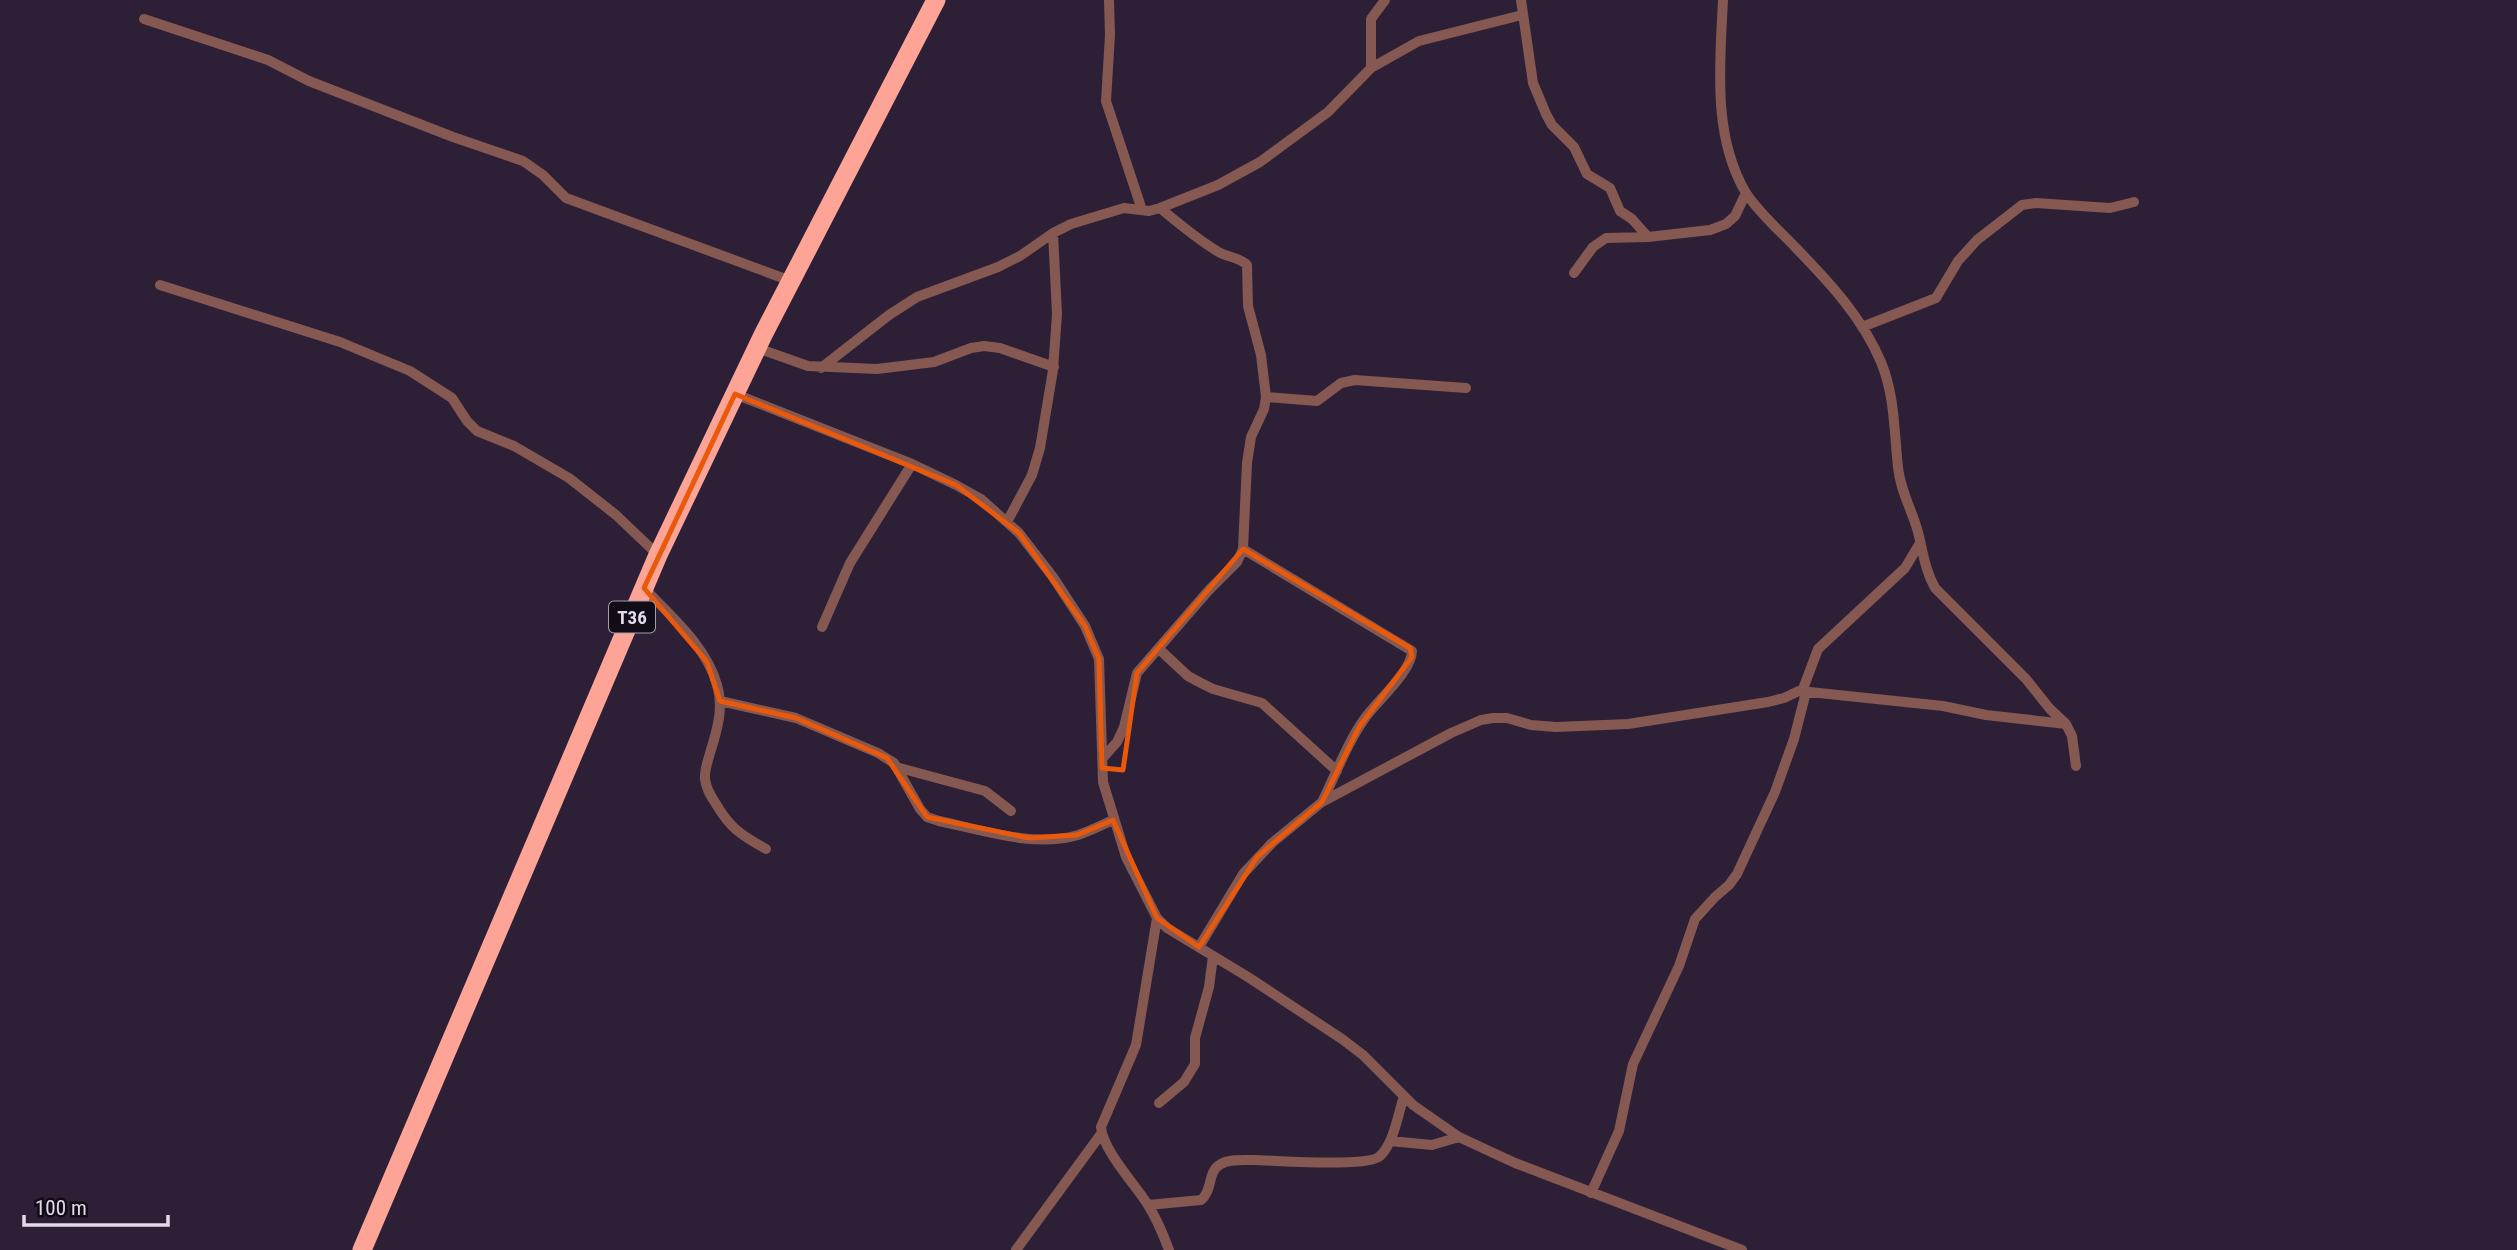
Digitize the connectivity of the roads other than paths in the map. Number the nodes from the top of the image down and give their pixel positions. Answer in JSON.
{"nodes":[{"id":1,"x":936,"y":0,"type":"edge"},
{"id":2,"x":1109,"y":0,"type":"edge"},
{"id":3,"x":1385,"y":0,"type":"edge"},
{"id":4,"x":1521,"y":0,"type":"edge"},
{"id":5,"x":1723,"y":0,"type":"edge"},
{"id":6,"x":1522,"y":15,"type":"junction"},
{"id":7,"x":144,"y":19,"type":"dead end"},
{"id":8,"x":1371,"y":68,"type":"junction"},
{"id":9,"x":1746,"y":193,"type":"junction"},
{"id":10,"x":2134,"y":202,"type":"dead end"},
{"id":11,"x":1160,"y":208,"type":"junction"},
{"id":12,"x":1142,"y":210,"type":"junction"},
{"id":13,"x":1052,"y":233,"type":"junction"},
{"id":14,"x":1648,"y":237,"type":"junction"},
{"id":15,"x":1574,"y":273,"type":"dead end"},
{"id":16,"x":791,"y":281,"type":"junction"},
{"id":17,"x":160,"y":285,"type":"dead end"},
{"id":18,"x":1862,"y":327,"type":"junction"},
{"id":19,"x":757,"y":348,"type":"junction"},
{"id":20,"x":1054,"y":367,"type":"junction"},
{"id":21,"x":821,"y":368,"type":"junction"},
{"id":22,"x":1466,"y":388,"type":"dead end"},
{"id":23,"x":735,"y":394,"type":"junction"},
{"id":24,"x":1266,"y":397,"type":"junction"},
{"id":25,"x":912,"y":464,"type":"junction"},
{"id":26,"x":1007,"y":522,"type":"junction"},
{"id":27,"x":1920,"y":543,"type":"junction"},
{"id":28,"x":1242,"y":549,"type":"junction"},
{"id":29,"x":658,"y":555,"type":"junction"},
{"id":30,"x":1905,"y":568,"type":"junction"},
{"id":31,"x":1930,"y":580,"type":"junction"},
{"id":32,"x":644,"y":588,"type":"junction"},
{"id":33,"x":822,"y":626,"type":"dead end"},
{"id":34,"x":1159,"y":649,"type":"junction"},
{"id":35,"x":1803,"y":692,"type":"junction"},
{"id":36,"x":720,"y":701,"type":"junction"},
{"id":37,"x":2066,"y":724,"type":"junction"},
{"id":38,"x":1102,"y":759,"type":"junction"},
{"id":39,"x":2076,"y":766,"type":"dead end"},
{"id":40,"x":896,"y":767,"type":"junction"},
{"id":41,"x":1337,"y":771,"type":"junction"},
{"id":42,"x":1322,"y":802,"type":"junction"},
{"id":43,"x":1011,"y":811,"type":"dead end"},
{"id":44,"x":1113,"y":820,"type":"junction"},
{"id":45,"x":766,"y":849,"type":"dead end"},
{"id":46,"x":1157,"y":918,"type":"junction"},
{"id":47,"x":1199,"y":947,"type":"junction"},
{"id":48,"x":1213,"y":956,"type":"junction"},
{"id":49,"x":1404,"y":1096,"type":"junction"},
{"id":50,"x":1159,"y":1103,"type":"dead end"},
{"id":51,"x":1101,"y":1133,"type":"junction"},
{"id":52,"x":1459,"y":1137,"type":"junction"},
{"id":53,"x":1390,"y":1141,"type":"junction"},
{"id":54,"x":1591,"y":1193,"type":"junction"},
{"id":55,"x":1148,"y":1205,"type":"junction"},
{"id":56,"x":362,"y":1250,"type":"edge"},
{"id":57,"x":1016,"y":1250,"type":"edge"},
{"id":58,"x":1168,"y":1250,"type":"edge"},
{"id":59,"x":1742,"y":1250,"type":"edge"}],
"edges":[{"from":1,"to":16,"type":"highway","number":"T36"},
{"from":2,"to":12,"type":"street"},
{"from":3,"to":8,"type":"street"},
{"from":4,"to":6,"type":"street"},
{"from":5,"to":9,"type":"street"},
{"from":6,"to":8,"type":"street"},
{"from":6,"to":14,"type":"street"},
{"from":7,"to":16,"type":"street"},
{"from":8,"to":11,"type":"street"},
{"from":9,"to":14,"type":"street"},
{"from":9,"to":18,"type":"street"},
{"from":10,"to":18,"type":"street"},
{"from":11,"to":12,"type":"street"},
{"from":11,"to":24,"type":"street"},
{"from":12,"to":13,"type":"street"},
{"from":13,"to":20,"type":"street"},
{"from":13,"to":21,"type":"street"},
{"from":14,"to":15,"type":"street"},
{"from":16,"to":19,"type":"highway","number":"T36"},
{"from":17,"to":29,"type":"street"},
{"from":18,"to":27,"type":"street"},
{"from":19,"to":21,"type":"street"},
{"from":19,"to":23,"type":"highway","number":"T36"},
{"from":20,"to":21,"type":"street"},
{"from":20,"to":26,"type":"street"},
{"from":22,"to":24,"type":"street"},
{"from":23,"to":25,"type":"street"},
{"from":23,"to":29,"type":"highway","number":"T36"},
{"from":24,"to":28,"type":"street"},
{"from":25,"to":26,"type":"street"},
{"from":25,"to":33,"type":"street"},
{"from":26,"to":38,"type":"street"},
{"from":27,"to":30,"type":"street"},
{"from":27,"to":31,"type":"street"},
{"from":28,"to":34,"type":"street"},
{"from":28,"to":41,"type":"street"},
{"from":29,"to":32,"type":"highway","number":"T36"},
{"from":30,"to":31,"type":"street"},
{"from":30,"to":35,"type":"street"},
{"from":31,"to":37,"type":"street"},
{"from":32,"to":36,"type":"street"},
{"from":32,"to":56,"type":"highway","number":"T36"},
{"from":34,"to":38,"type":"street"},
{"from":34,"to":41,"type":"street"},
{"from":35,"to":37,"type":"street"},
{"from":35,"to":42,"type":"street"},
{"from":35,"to":54,"type":"street"},
{"from":36,"to":40,"type":"street"},
{"from":36,"to":45,"type":"street"},
{"from":37,"to":39,"type":"street"},
{"from":38,"to":44,"type":"street"},
{"from":40,"to":43,"type":"street"},
{"from":40,"to":44,"type":"street"},
{"from":41,"to":42,"type":"street"},
{"from":42,"to":47,"type":"street"},
{"from":44,"to":46,"type":"street"},
{"from":46,"to":47,"type":"street"},
{"from":46,"to":51,"type":"street"},
{"from":47,"to":48,"type":"street"},
{"from":48,"to":49,"type":"street"},
{"from":48,"to":50,"type":"street"},
{"from":49,"to":52,"type":"street"},
{"from":49,"to":53,"type":"street"},
{"from":51,"to":55,"type":"street"},
{"from":51,"to":57,"type":"street"},
{"from":52,"to":53,"type":"street"},
{"from":52,"to":54,"type":"street"},
{"from":53,"to":55,"type":"street"},
{"from":54,"to":59,"type":"street"},
{"from":55,"to":58,"type":"street"}]}
